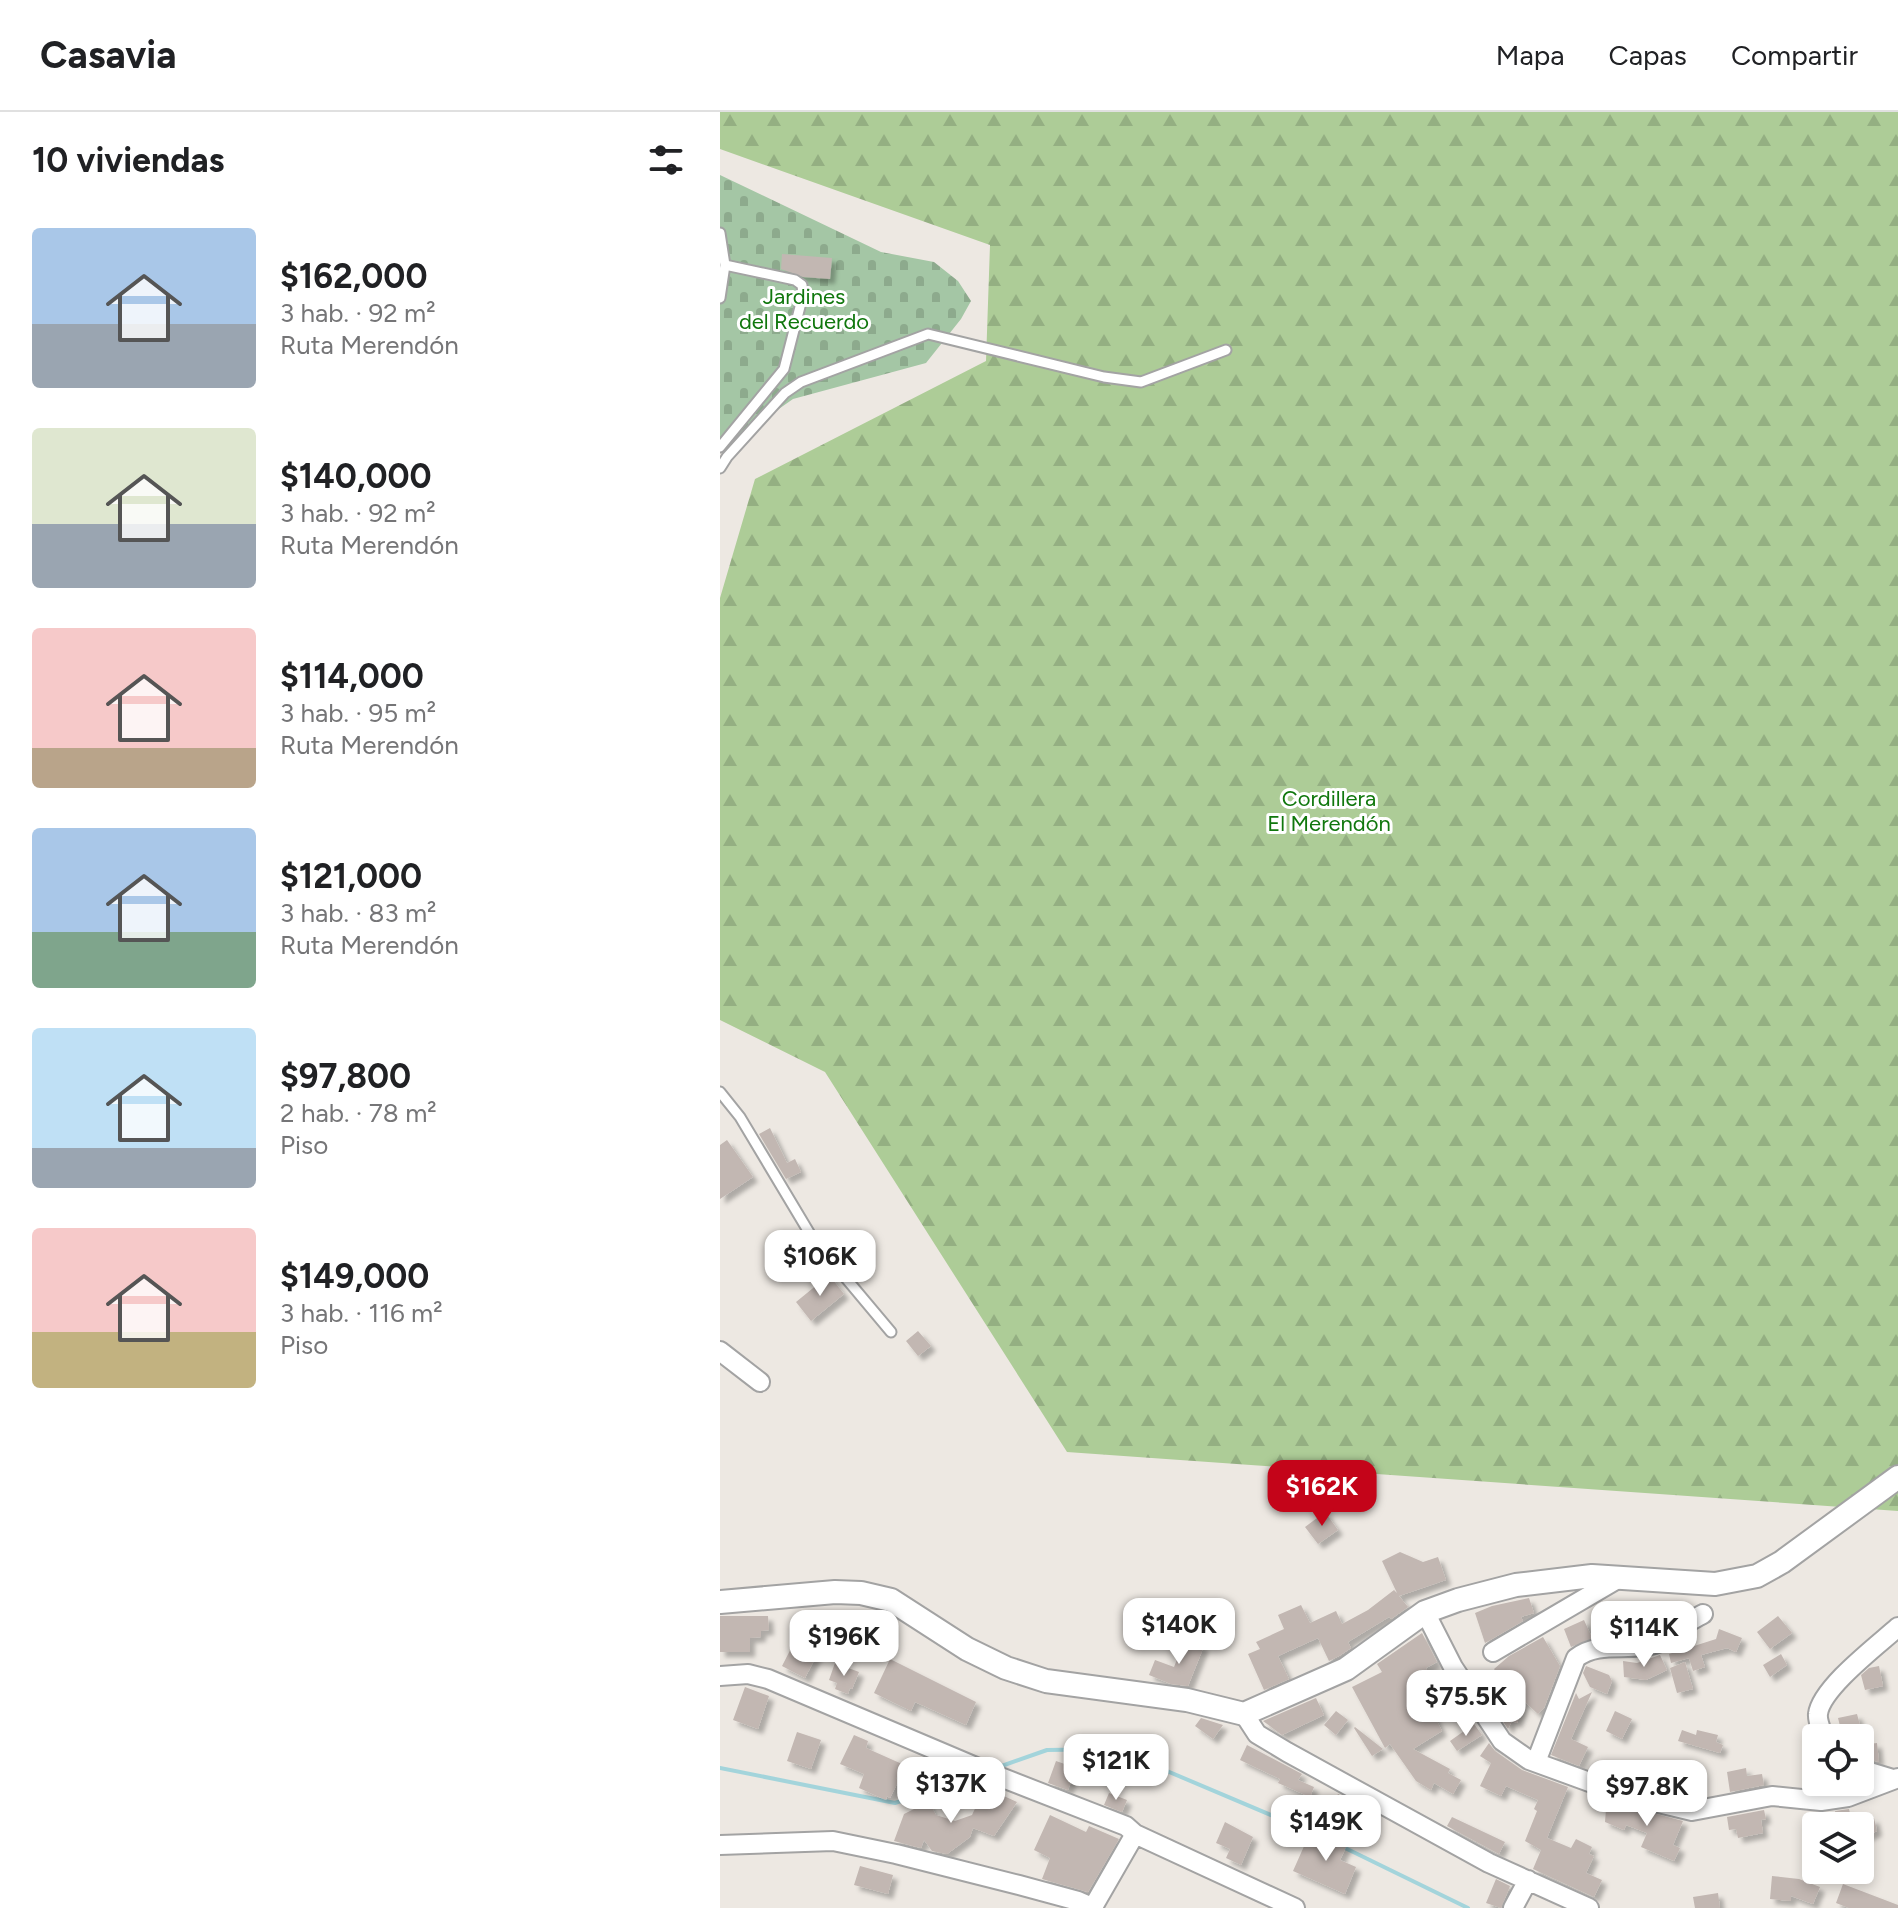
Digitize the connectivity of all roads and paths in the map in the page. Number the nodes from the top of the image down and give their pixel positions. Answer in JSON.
{"nodes":[{"id":1,"x":720,"y":233,"type":"edge"},
{"id":2,"x":725,"y":265,"type":"junction"},
{"id":3,"x":720,"y":298,"type":"edge"},
{"id":4,"x":1226,"y":350,"type":"dead end"},
{"id":5,"x":720,"y":447,"type":"edge"},
{"id":6,"x":720,"y":468,"type":"edge"},
{"id":7,"x":720,"y":1092,"type":"edge"},
{"id":8,"x":891,"y":1332,"type":"dead end"},
{"id":9,"x":720,"y":1351,"type":"edge"},
{"id":10,"x":760,"y":1382,"type":"dead end"},
{"id":11,"x":1898,"y":1477,"type":"edge"},
{"id":12,"x":1621,"y":1577,"type":"junction"},
{"id":13,"x":720,"y":1602,"type":"edge"},
{"id":14,"x":1425,"y":1612,"type":"junction"},
{"id":15,"x":1703,"y":1614,"type":"dead end"},
{"id":16,"x":1898,"y":1627,"type":"edge"},
{"id":17,"x":1493,"y":1652,"type":"dead end"},
{"id":18,"x":720,"y":1676,"type":"edge"},
{"id":19,"x":1244,"y":1714,"type":"junction"},
{"id":20,"x":1820,"y":1724,"type":"edge"},
{"id":21,"x":1536,"y":1762,"type":"junction"},
{"id":22,"x":1874,"y":1773,"type":"edge"},
{"id":23,"x":1895,"y":1778,"type":"edge"},
{"id":24,"x":1135,"y":1834,"type":"junction"},
{"id":25,"x":720,"y":1845,"type":"edge"},
{"id":26,"x":1528,"y":1880,"type":"junction"},
{"id":27,"x":1094,"y":1908,"type":"edge"},
{"id":28,"x":1295,"y":1908,"type":"edge"},
{"id":29,"x":1513,"y":1908,"type":"edge"},
{"id":30,"x":1589,"y":1908,"type":"edge"}],
"edges":[{"from":1,"to":2,"type":"lane"},
{"from":2,"to":3,"type":"lane"},
{"from":2,"to":5,"type":"lane"},
{"from":4,"to":6,"type":"lane"},
{"from":7,"to":8,"type":"lane"},
{"from":9,"to":10,"type":"street"},
{"from":11,"to":12,"type":"street"},
{"from":12,"to":14,"type":"street"},
{"from":12,"to":17,"type":"street"},
{"from":13,"to":19,"type":"street"},
{"from":14,"to":19,"type":"street"},
{"from":14,"to":21,"type":"street"},
{"from":15,"to":21,"type":"street"},
{"from":16,"to":20,"type":"street"},
{"from":18,"to":24,"type":"street"},
{"from":19,"to":26,"type":"street"},
{"from":21,"to":23,"type":"street"},
{"from":22,"to":23,"type":"street"},
{"from":24,"to":27,"type":"street"},
{"from":24,"to":28,"type":"street"},
{"from":25,"to":27,"type":"street"},
{"from":26,"to":29,"type":"street"},
{"from":26,"to":30,"type":"street"}]}
